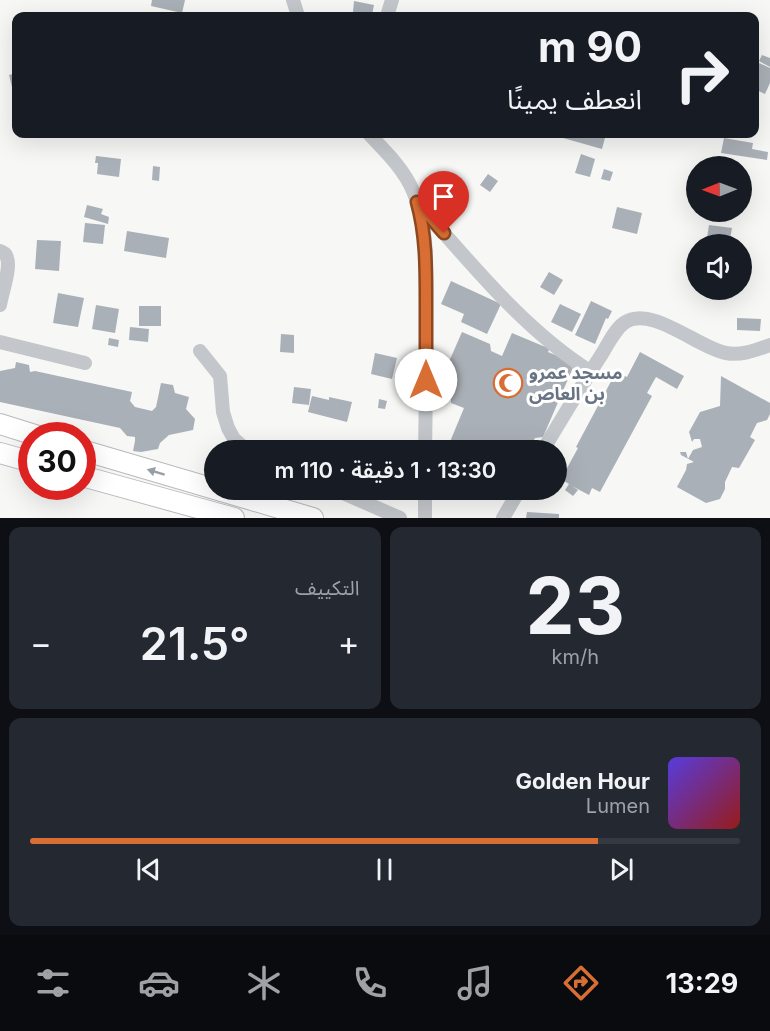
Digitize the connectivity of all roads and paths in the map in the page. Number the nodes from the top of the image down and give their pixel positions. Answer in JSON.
{"nodes":[{"id":1,"x":373,"y":138,"type":"edge"},
{"id":2,"x":417,"y":202,"type":"junction"},
{"id":3,"x":0,"y":251,"type":"edge"},
{"id":4,"x":0,"y":305,"type":"edge"},
{"id":5,"x":0,"y":342,"type":"edge"},
{"id":6,"x":770,"y":345,"type":"edge"},
{"id":7,"x":200,"y":351,"type":"dead end"},
{"id":8,"x":85,"y":363,"type":"dead end"},
{"id":9,"x":591,"y":372,"type":"junction"},
{"id":10,"x":0,"y":424,"type":"edge"},
{"id":11,"x":18,"y":430,"type":"edge"},
{"id":12,"x":235,"y":440,"type":"edge"},
{"id":13,"x":425,"y":440,"type":"edge"},
{"id":14,"x":549,"y":440,"type":"edge"},
{"id":15,"x":0,"y":453,"type":"edge"},
{"id":16,"x":96,"y":454,"type":"edge"},
{"id":17,"x":18,"y":458,"type":"edge"},
{"id":18,"x":96,"y":480,"type":"edge"},
{"id":19,"x":184,"y":480,"type":"junction"},
{"id":20,"x":359,"y":500,"type":"edge"},
{"id":21,"x":425,"y":500,"type":"edge"},
{"id":22,"x":514,"y":500,"type":"edge"},
{"id":23,"x":178,"y":503,"type":"junction"},
{"id":24,"x":234,"y":518,"type":"edge"},
{"id":25,"x":313,"y":518,"type":"edge"},
{"id":26,"x":400,"y":518,"type":"edge"},
{"id":27,"x":425,"y":518,"type":"edge"},
{"id":28,"x":503,"y":518,"type":"edge"}],
"edges":[{"from":1,"to":2,"type":"street"},
{"from":2,"to":9,"type":"street"},
{"from":2,"to":13,"type":"street"},
{"from":3,"to":4,"type":"street"},
{"from":5,"to":8,"type":"street"},
{"from":6,"to":9,"type":"street"},
{"from":7,"to":12,"type":"street"},
{"from":9,"to":14,"type":"street"},
{"from":10,"to":11,"type":"street"},
{"from":15,"to":17,"type":"street"},
{"from":19,"to":16,"type":"street","one_way":true},
{"from":18,"to":23,"type":"street"},
{"from":19,"to":23,"type":"street"},
{"from":19,"to":25,"type":"street"},
{"from":20,"to":26,"type":"street"},
{"from":21,"to":27,"type":"street"},
{"from":22,"to":28,"type":"street"},
{"from":23,"to":24,"type":"street"}]}
